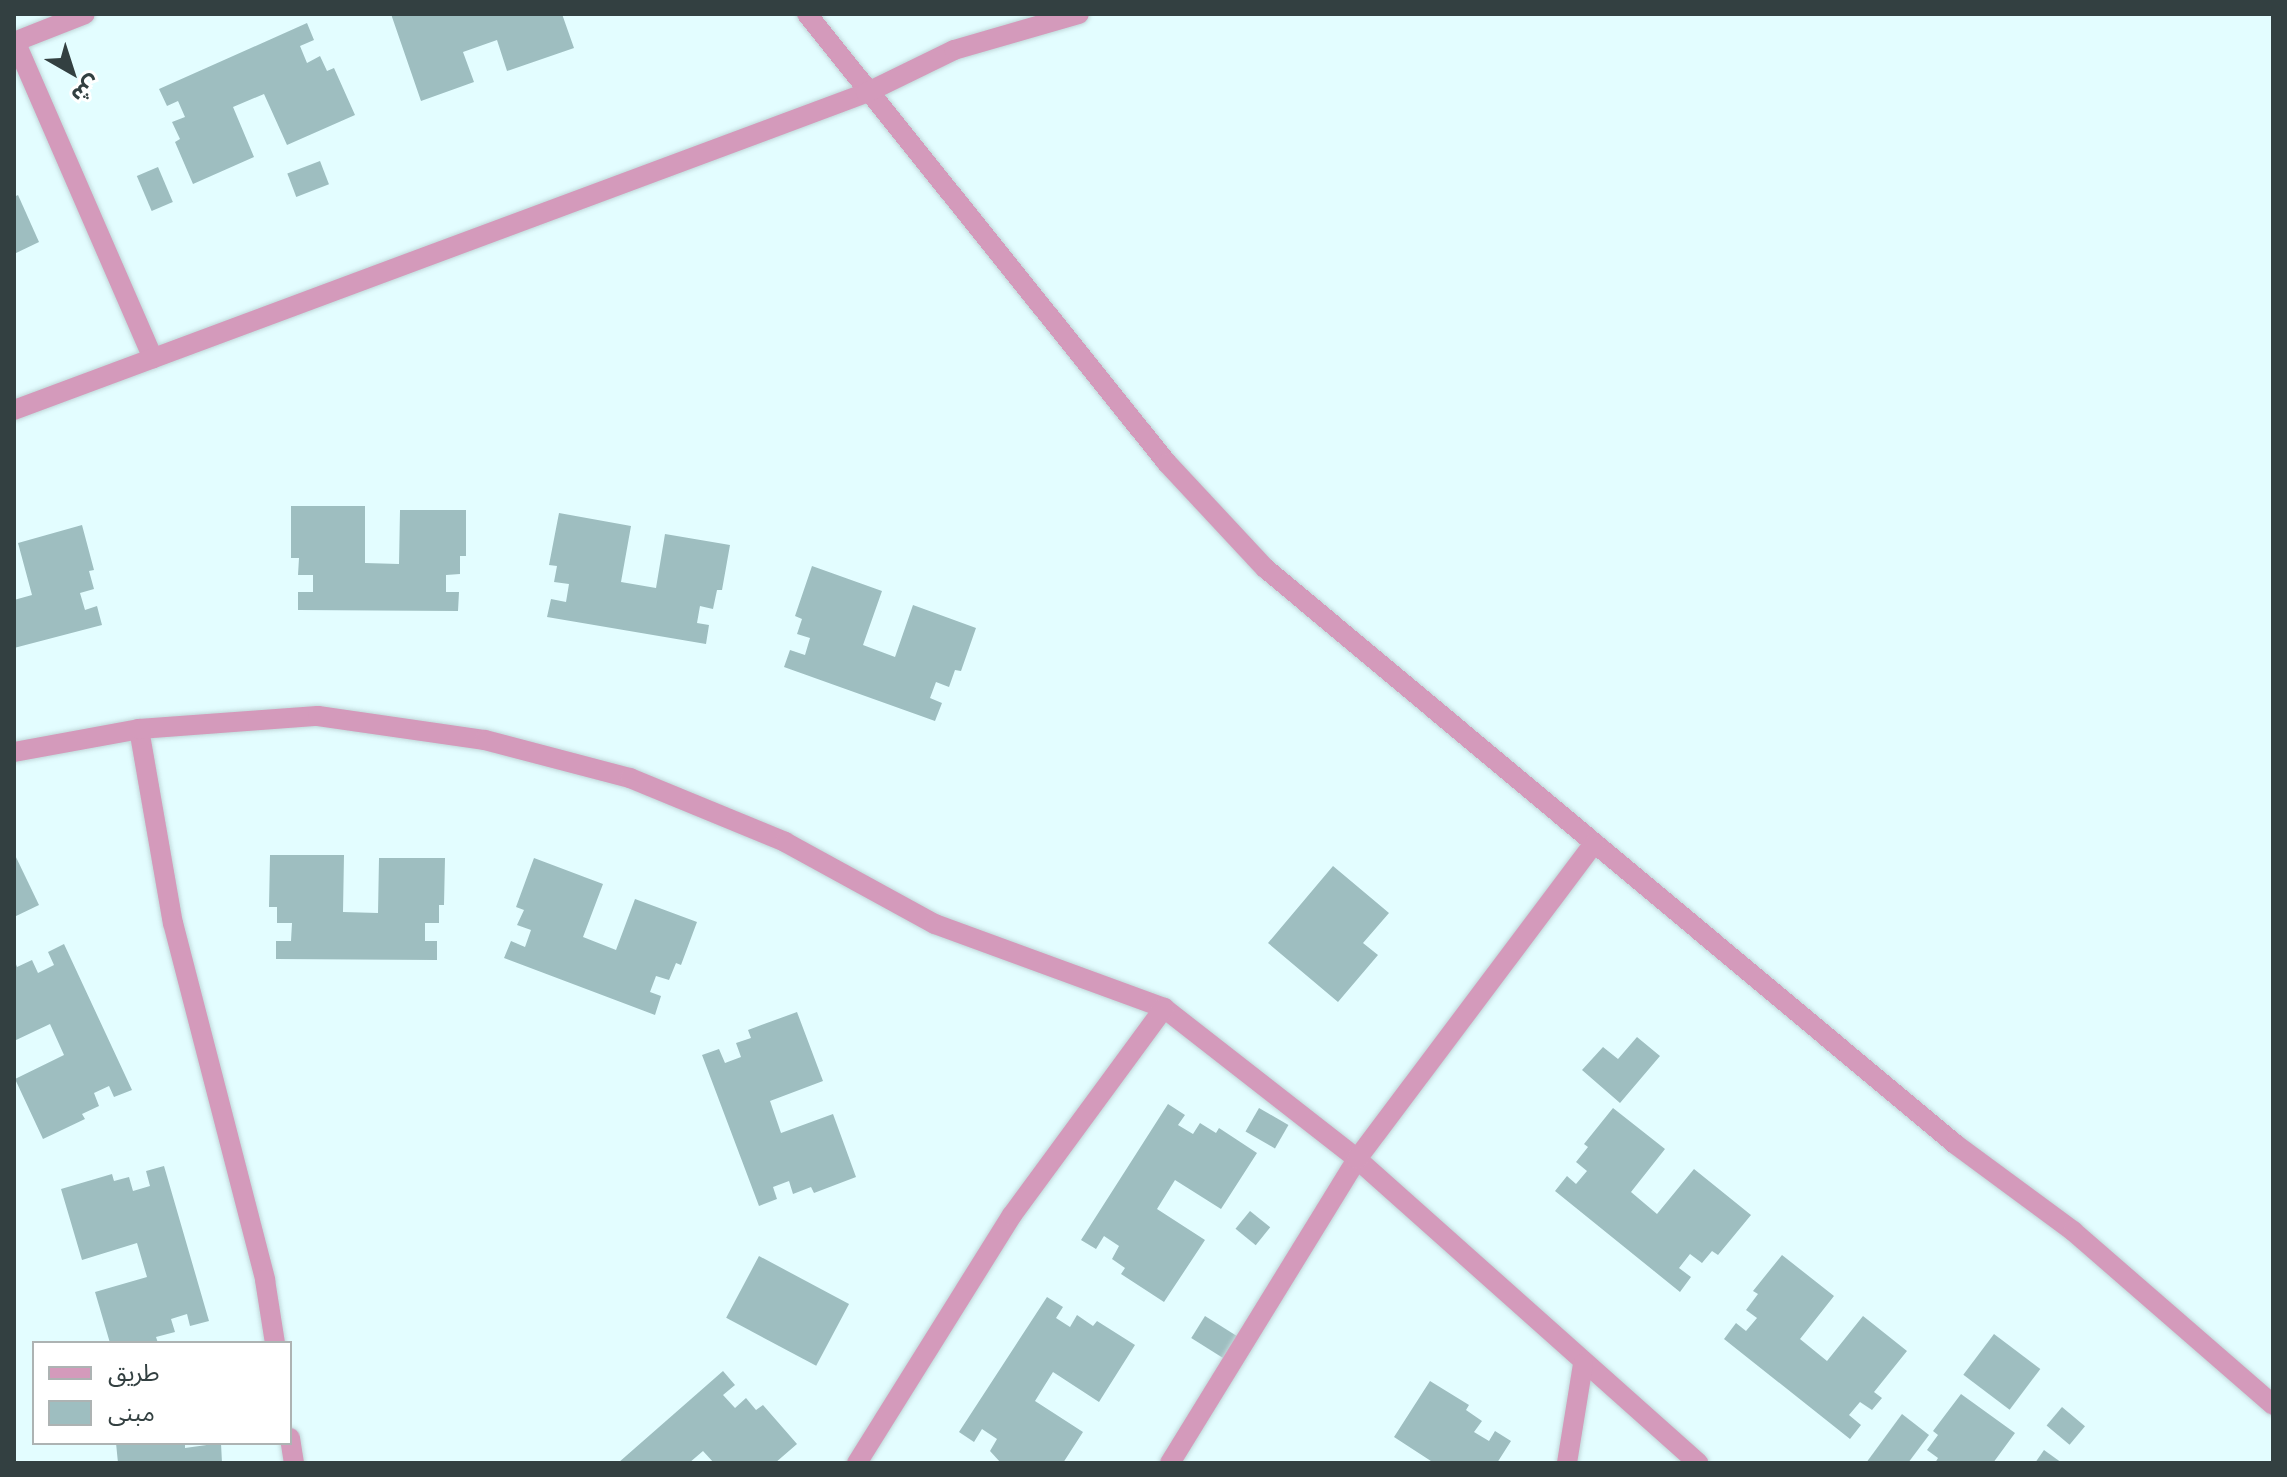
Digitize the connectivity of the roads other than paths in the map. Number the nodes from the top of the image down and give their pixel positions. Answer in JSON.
{"nodes":[{"id":1,"x":85,"y":14,"type":"edge"},
{"id":2,"x":807,"y":14,"type":"edge"},
{"id":3,"x":1069,"y":16,"type":"edge"},
{"id":4,"x":15,"y":42,"type":"edge"},
{"id":5,"x":866,"y":93,"type":"junction"},
{"id":6,"x":153,"y":358,"type":"junction"},
{"id":7,"x":14,"y":410,"type":"edge"},
{"id":8,"x":139,"y":729,"type":"junction"},
{"id":9,"x":14,"y":752,"type":"edge"},
{"id":10,"x":1594,"y":843,"type":"junction"},
{"id":11,"x":1164,"y":1008,"type":"junction"},
{"id":12,"x":1357,"y":1159,"type":"junction"},
{"id":13,"x":275,"y":1341,"type":"edge"},
{"id":14,"x":1583,"y":1364,"type":"junction"},
{"id":15,"x":2273,"y":1405,"type":"edge"},
{"id":16,"x":857,"y":1463,"type":"edge"},
{"id":17,"x":1170,"y":1463,"type":"edge"},
{"id":18,"x":1567,"y":1463,"type":"edge"},
{"id":19,"x":1698,"y":1463,"type":"edge"}],
"edges":[{"from":1,"to":4,"type":"street"},
{"from":2,"to":5,"type":"street"},
{"from":3,"to":5,"type":"street"},
{"from":4,"to":6,"type":"street"},
{"from":5,"to":6,"type":"street"},
{"from":5,"to":10,"type":"street"},
{"from":6,"to":7,"type":"street"},
{"from":8,"to":9,"type":"street"},
{"from":8,"to":11,"type":"street"},
{"from":8,"to":13,"type":"street"},
{"from":10,"to":12,"type":"street"},
{"from":10,"to":15,"type":"street"},
{"from":11,"to":12,"type":"street"},
{"from":11,"to":16,"type":"street"},
{"from":12,"to":14,"type":"street"},
{"from":12,"to":17,"type":"street"},
{"from":14,"to":18,"type":"street"},
{"from":14,"to":19,"type":"street"}]}
